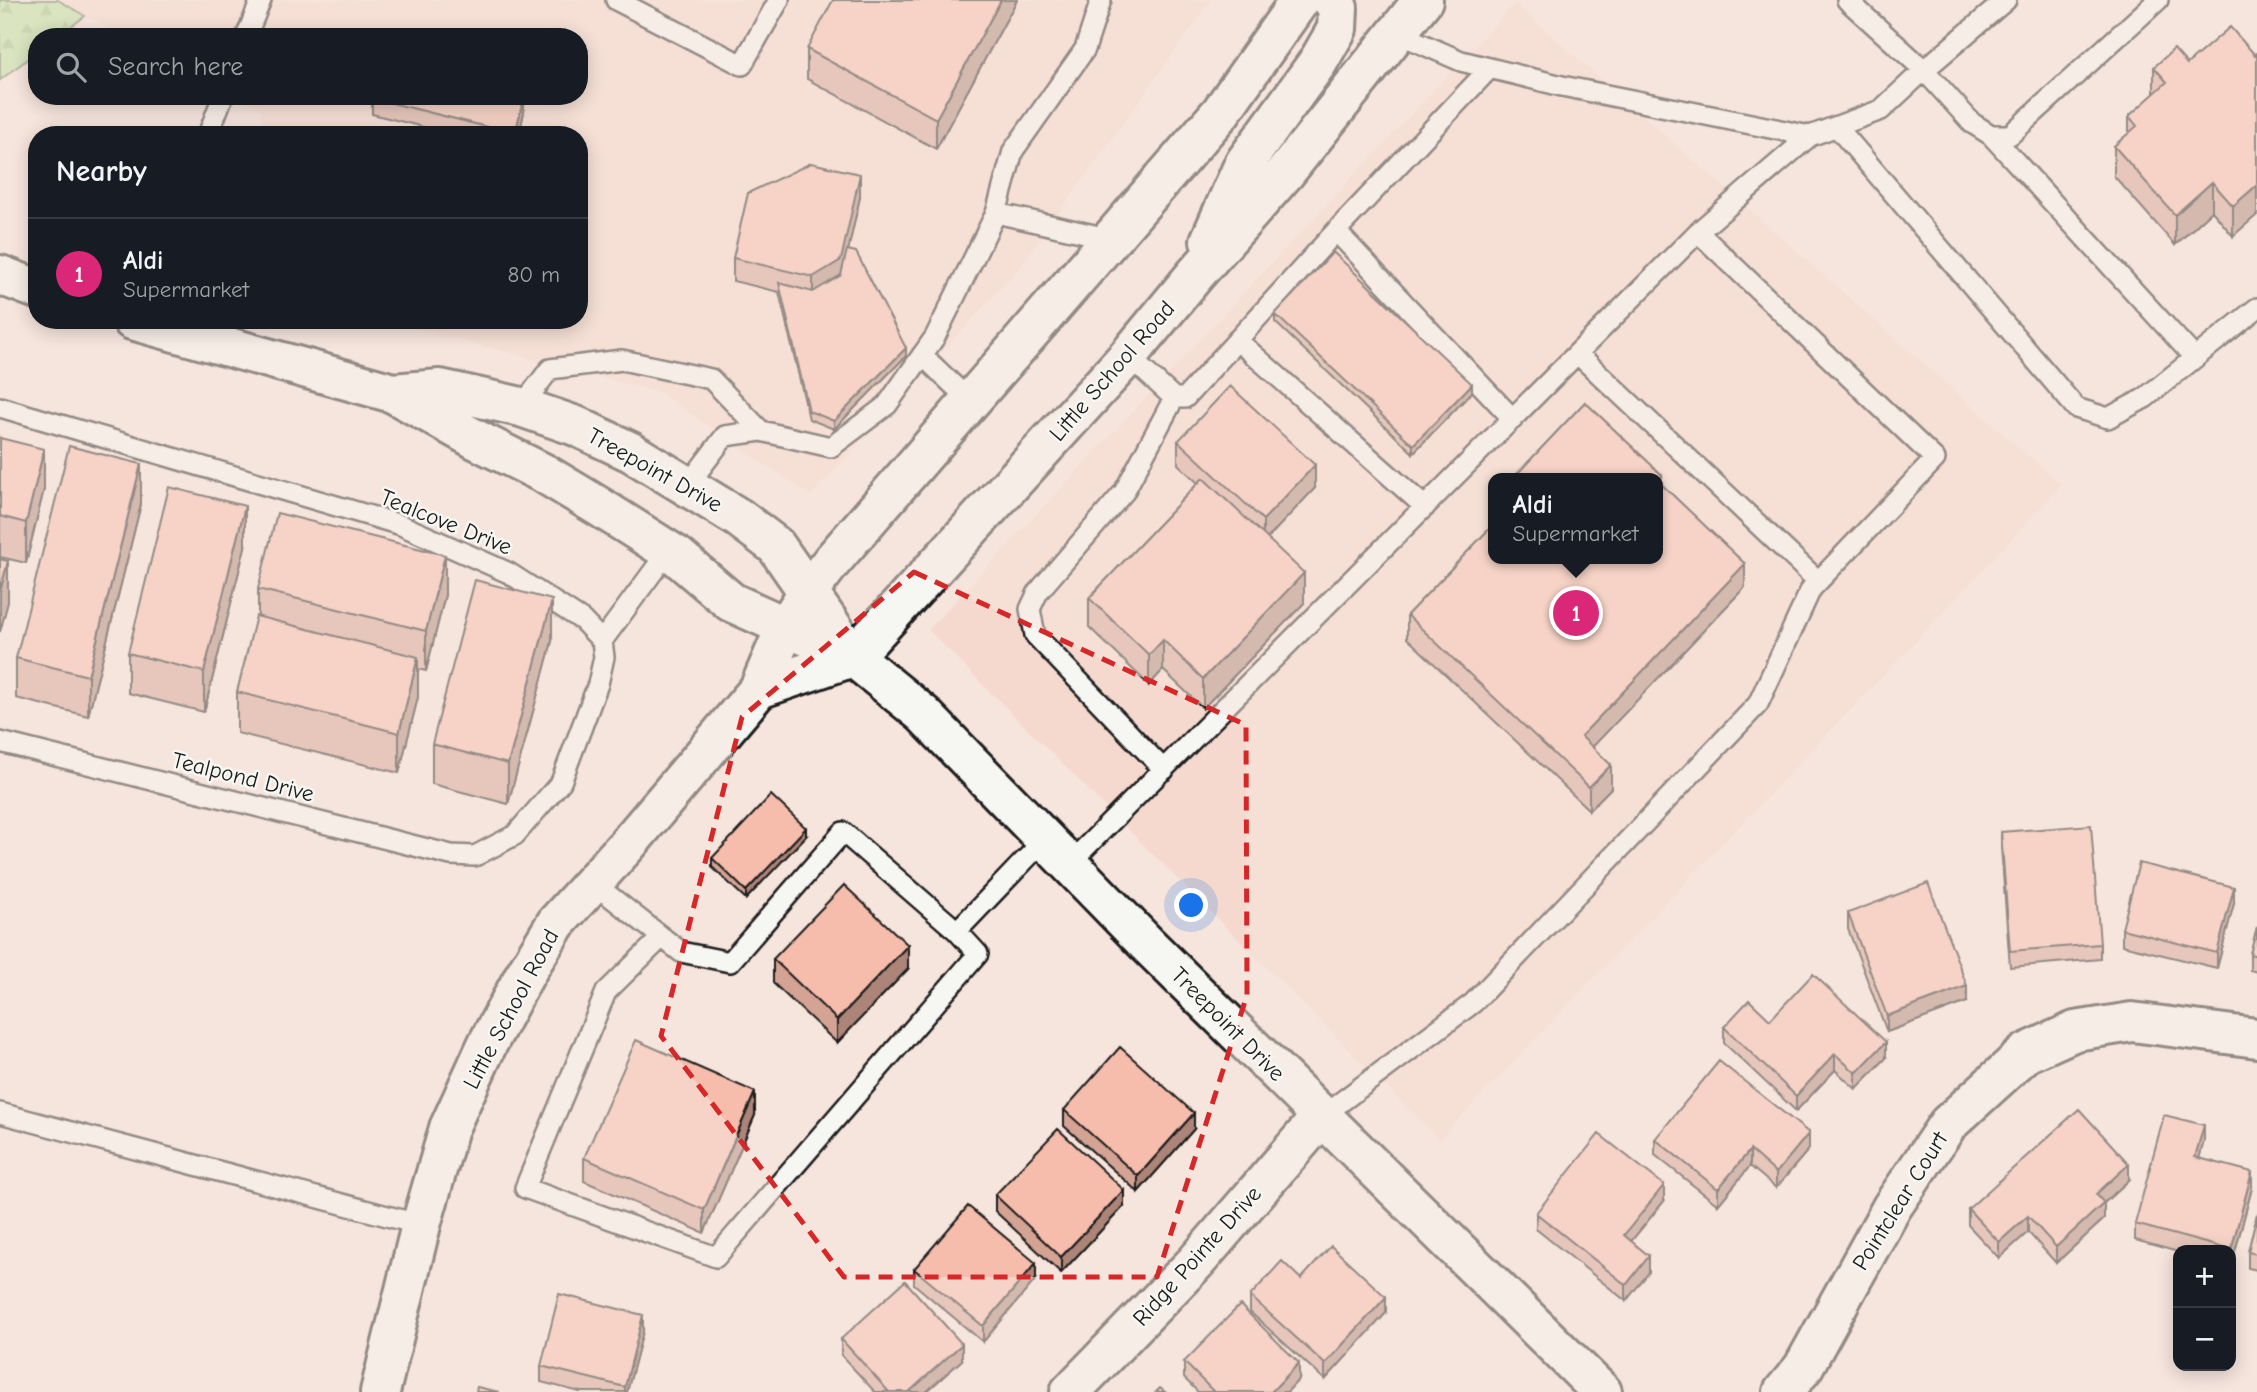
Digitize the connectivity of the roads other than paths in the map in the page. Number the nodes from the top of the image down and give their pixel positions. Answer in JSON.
{"nodes":[{"id":1,"x":261,"y":0,"type":"edge"},
{"id":2,"x":615,"y":0,"type":"edge"},
{"id":3,"x":779,"y":0,"type":"edge"},
{"id":4,"x":1101,"y":0,"type":"edge"},
{"id":5,"x":1300,"y":0,"type":"edge"},
{"id":6,"x":1332,"y":0,"type":"edge"},
{"id":7,"x":1423,"y":0,"type":"edge"},
{"id":8,"x":1847,"y":0,"type":"edge"},
{"id":9,"x":2006,"y":0,"type":"edge"},
{"id":10,"x":2158,"y":0,"type":"edge"},
{"id":11,"x":1390,"y":17,"type":"edge"},
{"id":12,"x":250,"y":28,"type":"edge"},
{"id":13,"x":1490,"y":68,"type":"junction"},
{"id":14,"x":1924,"y":70,"type":"junction"},
{"id":15,"x":220,"y":105,"type":"edge"},
{"id":16,"x":211,"y":126,"type":"edge"},
{"id":17,"x":1837,"y":127,"type":"junction"},
{"id":18,"x":1991,"y":135,"type":"junction"},
{"id":19,"x":1810,"y":136,"type":"junction"},
{"id":20,"x":996,"y":213,"type":"junction"},
{"id":21,"x":1336,"y":231,"type":"junction"},
{"id":22,"x":1699,"y":232,"type":"junction"},
{"id":23,"x":1112,"y":239,"type":"junction"},
{"id":24,"x":0,"y":275,"type":"edge"},
{"id":25,"x":1195,"y":275,"type":"junction"},
{"id":26,"x":28,"y":286,"type":"edge"},
{"id":27,"x":2257,"y":308,"type":"edge"},
{"id":28,"x":172,"y":329,"type":"edge"},
{"id":29,"x":1237,"y":340,"type":"junction"},
{"id":30,"x":1578,"y":354,"type":"junction"},
{"id":31,"x":922,"y":355,"type":"junction"},
{"id":32,"x":1128,"y":356,"type":"junction"},
{"id":33,"x":2194,"y":357,"type":"junction"},
{"id":34,"x":393,"y":393,"type":"junction"},
{"id":35,"x":1174,"y":398,"type":"junction"},
{"id":36,"x":971,"y":401,"type":"junction"},
{"id":37,"x":0,"y":407,"type":"edge"},
{"id":38,"x":521,"y":407,"type":"junction"},
{"id":39,"x":1513,"y":419,"type":"junction"},
{"id":40,"x":761,"y":431,"type":"junction"},
{"id":41,"x":687,"y":486,"type":"junction"},
{"id":42,"x":1425,"y":507,"type":"junction"},
{"id":43,"x":669,"y":550,"type":"junction"},
{"id":44,"x":1818,"y":581,"type":"junction"},
{"id":45,"x":808,"y":592,"type":"junction"},
{"id":46,"x":786,"y":626,"type":"junction"},
{"id":47,"x":602,"y":641,"type":"junction"},
{"id":48,"x":853,"y":657,"type":"junction"},
{"id":49,"x":760,"y":689,"type":"junction"},
{"id":50,"x":0,"y":742,"type":"edge"},
{"id":51,"x":1164,"y":770,"type":"junction"},
{"id":52,"x":1057,"y":852,"type":"junction"},
{"id":53,"x":593,"y":883,"type":"junction"},
{"id":54,"x":957,"y":931,"type":"junction"},
{"id":55,"x":662,"y":937,"type":"junction"},
{"id":56,"x":2257,"y":1038,"type":"edge"},
{"id":57,"x":0,"y":1113,"type":"edge"},
{"id":58,"x":1321,"y":1117,"type":"junction"},
{"id":59,"x":421,"y":1225,"type":"junction"},
{"id":60,"x":380,"y":1392,"type":"edge"},
{"id":61,"x":1070,"y":1392,"type":"edge"},
{"id":62,"x":1602,"y":1392,"type":"edge"},
{"id":63,"x":1783,"y":1392,"type":"edge"}],
"edges":[{"from":1,"to":12,"type":"lane"},
{"from":2,"to":3,"type":"lane"},
{"from":4,"to":20,"type":"lane"},
{"from":5,"to":23,"type":"street","name":"Little School Road"},
{"from":6,"to":25,"type":"street"},
{"from":7,"to":11,"type":"street","name":"Little School Road"},
{"from":8,"to":14,"type":"lane"},
{"from":9,"to":14,"type":"lane"},
{"from":10,"to":18,"type":"lane"},
{"from":11,"to":13,"type":"lane"},
{"from":11,"to":25,"type":"street","name":"Little School Road"},
{"from":13,"to":19,"type":"lane"},
{"from":13,"to":21,"type":"lane"},
{"from":14,"to":17,"type":"lane"},
{"from":14,"to":18,"type":"lane"},
{"from":15,"to":16,"type":"lane"},
{"from":17,"to":19,"type":"lane"},
{"from":17,"to":33,"type":"lane"},
{"from":18,"to":33,"type":"lane"},
{"from":19,"to":22,"type":"lane"},
{"from":20,"to":23,"type":"lane"},
{"from":20,"to":31,"type":"lane"},
{"from":21,"to":29,"type":"lane"},
{"from":21,"to":39,"type":"lane"},
{"from":22,"to":30,"type":"lane"},
{"from":22,"to":44,"type":"lane"},
{"from":23,"to":36,"type":"street","name":"Little School Road"},
{"from":24,"to":26,"type":"street"},
{"from":25,"to":32,"type":"street","name":"Little School Road"},
{"from":27,"to":33,"type":"lane"},
{"from":28,"to":34,"type":"street","name":"Treepoint Drive"},
{"from":29,"to":35,"type":"lane"},
{"from":29,"to":42,"type":"lane"},
{"from":30,"to":39,"type":"lane"},
{"from":30,"to":44,"type":"lane"},
{"from":31,"to":36,"type":"lane"},
{"from":31,"to":40,"type":"lane"},
{"from":32,"to":35,"type":"lane"},
{"from":32,"to":48,"type":"street","name":"Little School Road"},
{"from":34,"to":38,"type":"street","name":"Treepoint Drive"},
{"from":34,"to":43,"type":"street","name":"Treepoint Drive"},
{"from":35,"to":51,"type":"lane"},
{"from":36,"to":45,"type":"street","name":"Little School Road"},
{"from":37,"to":47,"type":"lane","name":"Tealcove Drive"},
{"from":38,"to":40,"type":"lane"},
{"from":38,"to":41,"type":"street","name":"Treepoint Drive"},
{"from":39,"to":42,"type":"lane"},
{"from":40,"to":41,"type":"lane"},
{"from":41,"to":45,"type":"street","name":"Treepoint Drive"},
{"from":42,"to":51,"type":"lane"},
{"from":43,"to":46,"type":"street","name":"Treepoint Drive"},
{"from":43,"to":47,"type":"lane"},
{"from":44,"to":58,"type":"lane"},
{"from":45,"to":46,"type":"street","name":"Little School Road"},
{"from":45,"to":48,"type":"street","name":"Treepoint Drive"},
{"from":46,"to":48,"type":"street","name":"Treepoint Drive"},
{"from":46,"to":49,"type":"street","name":"Little School Road"},
{"from":47,"to":50,"type":"lane","name":"Tealpond Drive"},
{"from":48,"to":49,"type":"street","name":"Little School Road"},
{"from":48,"to":52,"type":"street","name":"Treepoint Drive"},
{"from":49,"to":53,"type":"street","name":"Little School Road"},
{"from":51,"to":52,"type":"lane"},
{"from":52,"to":54,"type":"lane"},
{"from":52,"to":58,"type":"street","name":"Treepoint Drive"},
{"from":53,"to":55,"type":"lane"},
{"from":53,"to":59,"type":"street","name":"Little School Road"},
{"from":54,"to":55,"type":"lane"},
{"from":54,"to":55,"type":"lane"},
{"from":56,"to":63,"type":"street","name":"Pointclear Court"},
{"from":57,"to":59,"type":"lane"},
{"from":58,"to":61,"type":"street","name":"Ridge Pointe Drive"},
{"from":58,"to":62,"type":"street","name":"Treepoint Drive"},
{"from":59,"to":60,"type":"street","name":"Little School Road"}]}
